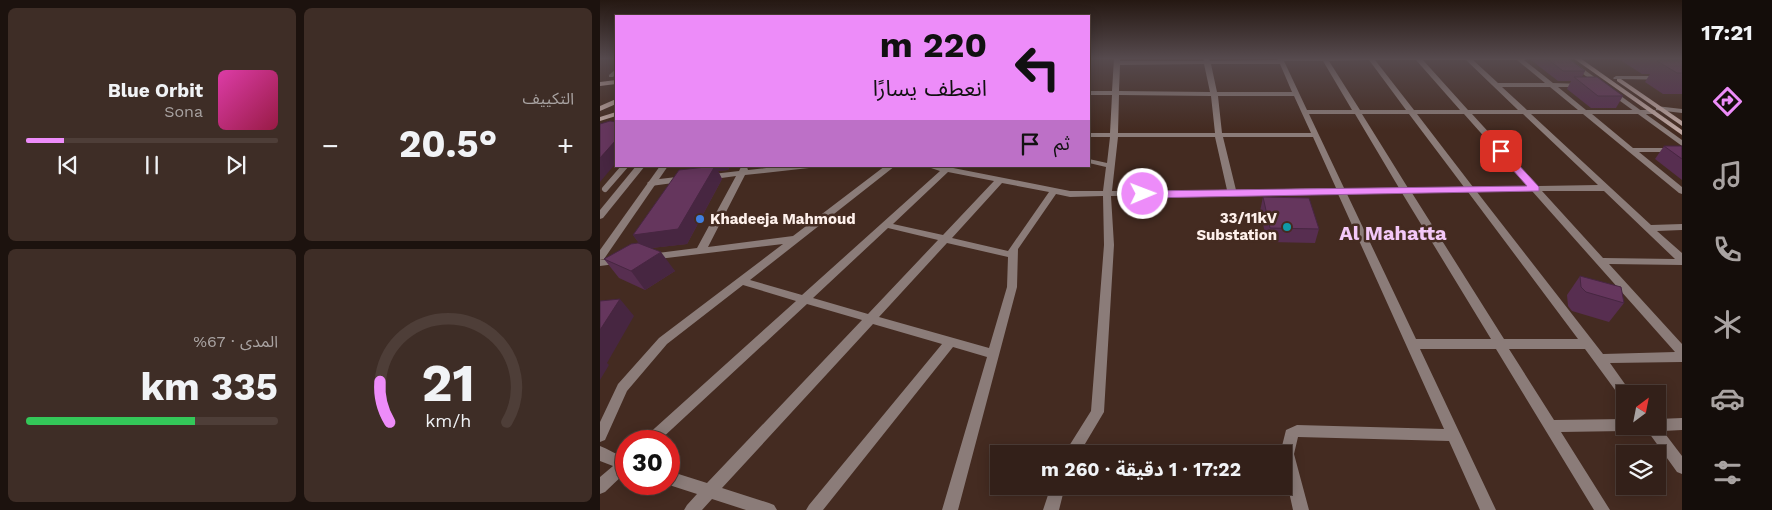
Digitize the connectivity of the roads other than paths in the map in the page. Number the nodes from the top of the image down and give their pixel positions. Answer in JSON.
{"nodes":[{"id":1,"x":1116,"y":82,"type":"edge"},
{"id":2,"x":1211,"y":82,"type":"edge"},
{"id":3,"x":1291,"y":82,"type":"edge"},
{"id":4,"x":1340,"y":82,"type":"edge"},
{"id":5,"x":1389,"y":82,"type":"edge"},
{"id":6,"x":1439,"y":82,"type":"edge"},
{"id":7,"x":1492,"y":82,"type":"edge"},
{"id":8,"x":1546,"y":82,"type":"edge"},
{"id":9,"x":1597,"y":82,"type":"edge"},
{"id":10,"x":1615,"y":82,"type":"junction"},
{"id":11,"x":1618,"y":82,"type":"edge"},
{"id":12,"x":602,"y":83,"type":"edge"},
{"id":13,"x":615,"y":84,"type":"edge"},
{"id":14,"x":1495,"y":85,"type":"junction"},
{"id":15,"x":1550,"y":85,"type":"junction"},
{"id":16,"x":1601,"y":85,"type":"junction"},
{"id":17,"x":1090,"y":93,"type":"edge"},
{"id":18,"x":1214,"y":93,"type":"junction"},
{"id":19,"x":1116,"y":94,"type":"junction"},
{"id":20,"x":1297,"y":94,"type":"junction"},
{"id":21,"x":615,"y":102,"type":"edge"},
{"id":22,"x":600,"y":109,"type":"edge"},
{"id":23,"x":1656,"y":110,"type":"junction"},
{"id":24,"x":1682,"y":111,"type":"edge"},
{"id":25,"x":1305,"y":112,"type":"junction"},
{"id":26,"x":1358,"y":112,"type":"junction"},
{"id":27,"x":1412,"y":112,"type":"junction"},
{"id":28,"x":1466,"y":112,"type":"junction"},
{"id":29,"x":1525,"y":112,"type":"junction"},
{"id":30,"x":1584,"y":112,"type":"junction"},
{"id":31,"x":1639,"y":112,"type":"junction"},
{"id":32,"x":615,"y":115,"type":"edge"},
{"id":33,"x":600,"y":120,"type":"edge"},
{"id":34,"x":1682,"y":124,"type":"edge"},
{"id":35,"x":1682,"y":133,"type":"edge"},
{"id":36,"x":1090,"y":135,"type":"edge"},
{"id":37,"x":1114,"y":135,"type":"junction"},
{"id":38,"x":1315,"y":135,"type":"junction"},
{"id":39,"x":1219,"y":136,"type":"junction"},
{"id":40,"x":1682,"y":144,"type":"edge"},
{"id":41,"x":1632,"y":150,"type":"junction"},
{"id":42,"x":1682,"y":150,"type":"edge"},
{"id":43,"x":1090,"y":161,"type":"edge"},
{"id":44,"x":1111,"y":166,"type":"junction"},
{"id":45,"x":624,"y":167,"type":"edge"},
{"id":46,"x":640,"y":167,"type":"edge"},
{"id":47,"x":663,"y":167,"type":"edge"},
{"id":48,"x":793,"y":167,"type":"edge"},
{"id":49,"x":891,"y":167,"type":"edge"},
{"id":50,"x":933,"y":167,"type":"edge"},
{"id":51,"x":744,"y":170,"type":"edge"},
{"id":52,"x":946,"y":170,"type":"junction"},
{"id":53,"x":1000,"y":180,"type":"junction"},
{"id":54,"x":652,"y":183,"type":"junction"},
{"id":55,"x":624,"y":187,"type":"junction"},
{"id":56,"x":1606,"y":188,"type":"junction"},
{"id":57,"x":603,"y":189,"type":"edge"},
{"id":58,"x":1535,"y":189,"type":"junction"},
{"id":59,"x":1471,"y":190,"type":"junction"},
{"id":60,"x":1054,"y":191,"type":"junction"},
{"id":61,"x":1406,"y":191,"type":"junction"},
{"id":62,"x":1682,"y":191,"type":"edge"},
{"id":63,"x":1341,"y":192,"type":"junction"},
{"id":64,"x":1232,"y":193,"type":"junction"},
{"id":65,"x":1107,"y":195,"type":"junction"},
{"id":66,"x":600,"y":216,"type":"edge"},
{"id":67,"x":886,"y":225,"type":"junction"},
{"id":68,"x":1682,"y":227,"type":"edge"},
{"id":69,"x":1649,"y":228,"type":"junction"},
{"id":70,"x":946,"y":238,"type":"junction"},
{"id":71,"x":796,"y":239,"type":"junction"},
{"id":72,"x":701,"y":250,"type":"junction"},
{"id":73,"x":1012,"y":255,"type":"junction"},
{"id":74,"x":600,"y":256,"type":"edge"},
{"id":75,"x":1600,"y":260,"type":"junction"},
{"id":76,"x":1682,"y":260,"type":"edge"},
{"id":77,"x":600,"y":264,"type":"edge"},
{"id":78,"x":740,"y":281,"type":"junction"},
{"id":79,"x":805,"y":300,"type":"junction"},
{"id":80,"x":870,"y":319,"type":"junction"},
{"id":81,"x":950,"y":342,"type":"junction"},
{"id":82,"x":1411,"y":344,"type":"junction"},
{"id":83,"x":1500,"y":344,"type":"junction"},
{"id":84,"x":1587,"y":344,"type":"junction"},
{"id":85,"x":1681,"y":351,"type":"edge"},
{"id":86,"x":992,"y":354,"type":"junction"},
{"id":87,"x":1599,"y":359,"type":"junction"},
{"id":88,"x":1619,"y":385,"type":"edge"},
{"id":89,"x":1682,"y":424,"type":"edge"},
{"id":90,"x":1616,"y":425,"type":"edge"},
{"id":91,"x":1666,"y":425,"type":"edge"},
{"id":92,"x":1550,"y":426,"type":"junction"},
{"id":93,"x":662,"y":430,"type":"edge"},
{"id":94,"x":1453,"y":435,"type":"junction"},
{"id":95,"x":1658,"y":435,"type":"edge"},
{"id":96,"x":600,"y":436,"type":"edge"},
{"id":97,"x":1077,"y":445,"type":"edge"},
{"id":98,"x":600,"y":452,"type":"edge"},
{"id":99,"x":615,"y":460,"type":"edge"},
{"id":100,"x":1682,"y":468,"type":"edge"},
{"id":101,"x":615,"y":474,"type":"edge"},
{"id":102,"x":680,"y":481,"type":"edge"},
{"id":103,"x":600,"y":488,"type":"edge"},
{"id":104,"x":710,"y":490,"type":"junction"},
{"id":105,"x":1055,"y":495,"type":"edge"},
{"id":106,"x":692,"y":510,"type":"edge"},
{"id":107,"x":769,"y":510,"type":"edge"},
{"id":108,"x":814,"y":510,"type":"edge"},
{"id":109,"x":950,"y":510,"type":"edge"},
{"id":110,"x":1051,"y":510,"type":"edge"},
{"id":111,"x":1301,"y":510,"type":"edge"},
{"id":112,"x":1488,"y":510,"type":"edge"},
{"id":113,"x":1602,"y":510,"type":"edge"}],
"edges":[{"from":1,"to":19,"type":"street"},
{"from":2,"to":18,"type":"street"},
{"from":3,"to":20,"type":"street"},
{"from":4,"to":26,"type":"street"},
{"from":5,"to":27,"type":"street"},
{"from":6,"to":28,"type":"street"},
{"from":7,"to":14,"type":"street"},
{"from":8,"to":15,"type":"street"},
{"from":9,"to":16,"type":"street"},
{"from":10,"to":11,"type":"street"},
{"from":10,"to":16,"type":"street"},
{"from":10,"to":23,"type":"main road"},
{"from":12,"to":13,"type":"main road"},
{"from":14,"to":15,"type":"street"},
{"from":14,"to":29,"type":"street"},
{"from":15,"to":16,"type":"street"},
{"from":15,"to":30,"type":"street"},
{"from":16,"to":31,"type":"street"},
{"from":17,"to":19,"type":"street"},
{"from":18,"to":19,"type":"street"},
{"from":18,"to":20,"type":"street"},
{"from":18,"to":39,"type":"street"},
{"from":19,"to":37,"type":"street"},
{"from":20,"to":25,"type":"street"},
{"from":21,"to":22,"type":"main road"},
{"from":23,"to":24,"type":"street"},
{"from":23,"to":31,"type":"street"},
{"from":23,"to":34,"type":"main road"},
{"from":23,"to":35,"type":"main road"},
{"from":25,"to":26,"type":"street"},
{"from":25,"to":38,"type":"street"},
{"from":26,"to":27,"type":"street"},
{"from":26,"to":61,"type":"street"},
{"from":27,"to":28,"type":"street"},
{"from":27,"to":59,"type":"street"},
{"from":28,"to":29,"type":"street"},
{"from":28,"to":58,"type":"street"},
{"from":29,"to":30,"type":"street"},
{"from":29,"to":56,"type":"street"},
{"from":30,"to":31,"type":"street"},
{"from":30,"to":41,"type":"street"},
{"from":31,"to":40,"type":"street"},
{"from":32,"to":33,"type":"main road"},
{"from":36,"to":37,"type":"street"},
{"from":37,"to":39,"type":"street"},
{"from":37,"to":44,"type":"street"},
{"from":38,"to":39,"type":"street"},
{"from":38,"to":63,"type":"street"},
{"from":39,"to":64,"type":"street"},
{"from":41,"to":42,"type":"street"},
{"from":41,"to":62,"type":"street"},
{"from":43,"to":44,"type":"street"},
{"from":44,"to":65,"type":"street"},
{"from":45,"to":57,"type":"lane"},
{"from":46,"to":55,"type":"street"},
{"from":47,"to":54,"type":"street"},
{"from":48,"to":51,"type":"street"},
{"from":49,"to":71,"type":"street"},
{"from":50,"to":52,"type":"street"},
{"from":51,"to":54,"type":"street"},
{"from":51,"to":72,"type":"street"},
{"from":52,"to":53,"type":"street"},
{"from":52,"to":67,"type":"street"},
{"from":53,"to":60,"type":"street"},
{"from":53,"to":70,"type":"street"},
{"from":54,"to":74,"type":"street"},
{"from":55,"to":57,"type":"lane"},
{"from":55,"to":66,"type":"street"},
{"from":56,"to":58,"type":"street"},
{"from":56,"to":69,"type":"street"},
{"from":58,"to":59,"type":"street"},
{"from":58,"to":75,"type":"street"},
{"from":59,"to":61,"type":"street"},
{"from":59,"to":84,"type":"street"},
{"from":60,"to":65,"type":"street"},
{"from":60,"to":73,"type":"street"},
{"from":61,"to":63,"type":"street"},
{"from":61,"to":83,"type":"street"},
{"from":63,"to":64,"type":"street"},
{"from":63,"to":82,"type":"street"},
{"from":64,"to":65,"type":"street"},
{"from":65,"to":97,"type":"street"},
{"from":67,"to":70,"type":"street"},
{"from":67,"to":79,"type":"street"},
{"from":68,"to":69,"type":"street"},
{"from":69,"to":76,"type":"street"},
{"from":70,"to":73,"type":"street"},
{"from":70,"to":80,"type":"street"},
{"from":71,"to":72,"type":"street"},
{"from":71,"to":78,"type":"street"},
{"from":72,"to":77,"type":"street"},
{"from":73,"to":86,"type":"street"},
{"from":75,"to":76,"type":"street"},
{"from":75,"to":85,"type":"street"},
{"from":78,"to":79,"type":"street"},
{"from":78,"to":96,"type":"street"},
{"from":79,"to":80,"type":"street"},
{"from":79,"to":93,"type":"street"},
{"from":80,"to":81,"type":"street"},
{"from":80,"to":104,"type":"street"},
{"from":81,"to":86,"type":"street"},
{"from":81,"to":108,"type":"street"},
{"from":82,"to":83,"type":"street"},
{"from":82,"to":94,"type":"street"},
{"from":83,"to":84,"type":"street"},
{"from":83,"to":92,"type":"street"},
{"from":84,"to":87,"type":"street"},
{"from":85,"to":87,"type":"street"},
{"from":86,"to":109,"type":"street"},
{"from":87,"to":88,"type":"street"},
{"from":89,"to":91,"type":"street"},
{"from":90,"to":92,"type":"street"},
{"from":92,"to":113,"type":"street"},
{"from":94,"to":111,"type":"street"},
{"from":94,"to":112,"type":"street"},
{"from":95,"to":100,"type":"street"},
{"from":98,"to":99,"type":"street"},
{"from":101,"to":103,"type":"street"},
{"from":102,"to":104,"type":"street"},
{"from":104,"to":106,"type":"street"},
{"from":104,"to":107,"type":"street"},
{"from":105,"to":110,"type":"street"}]}
